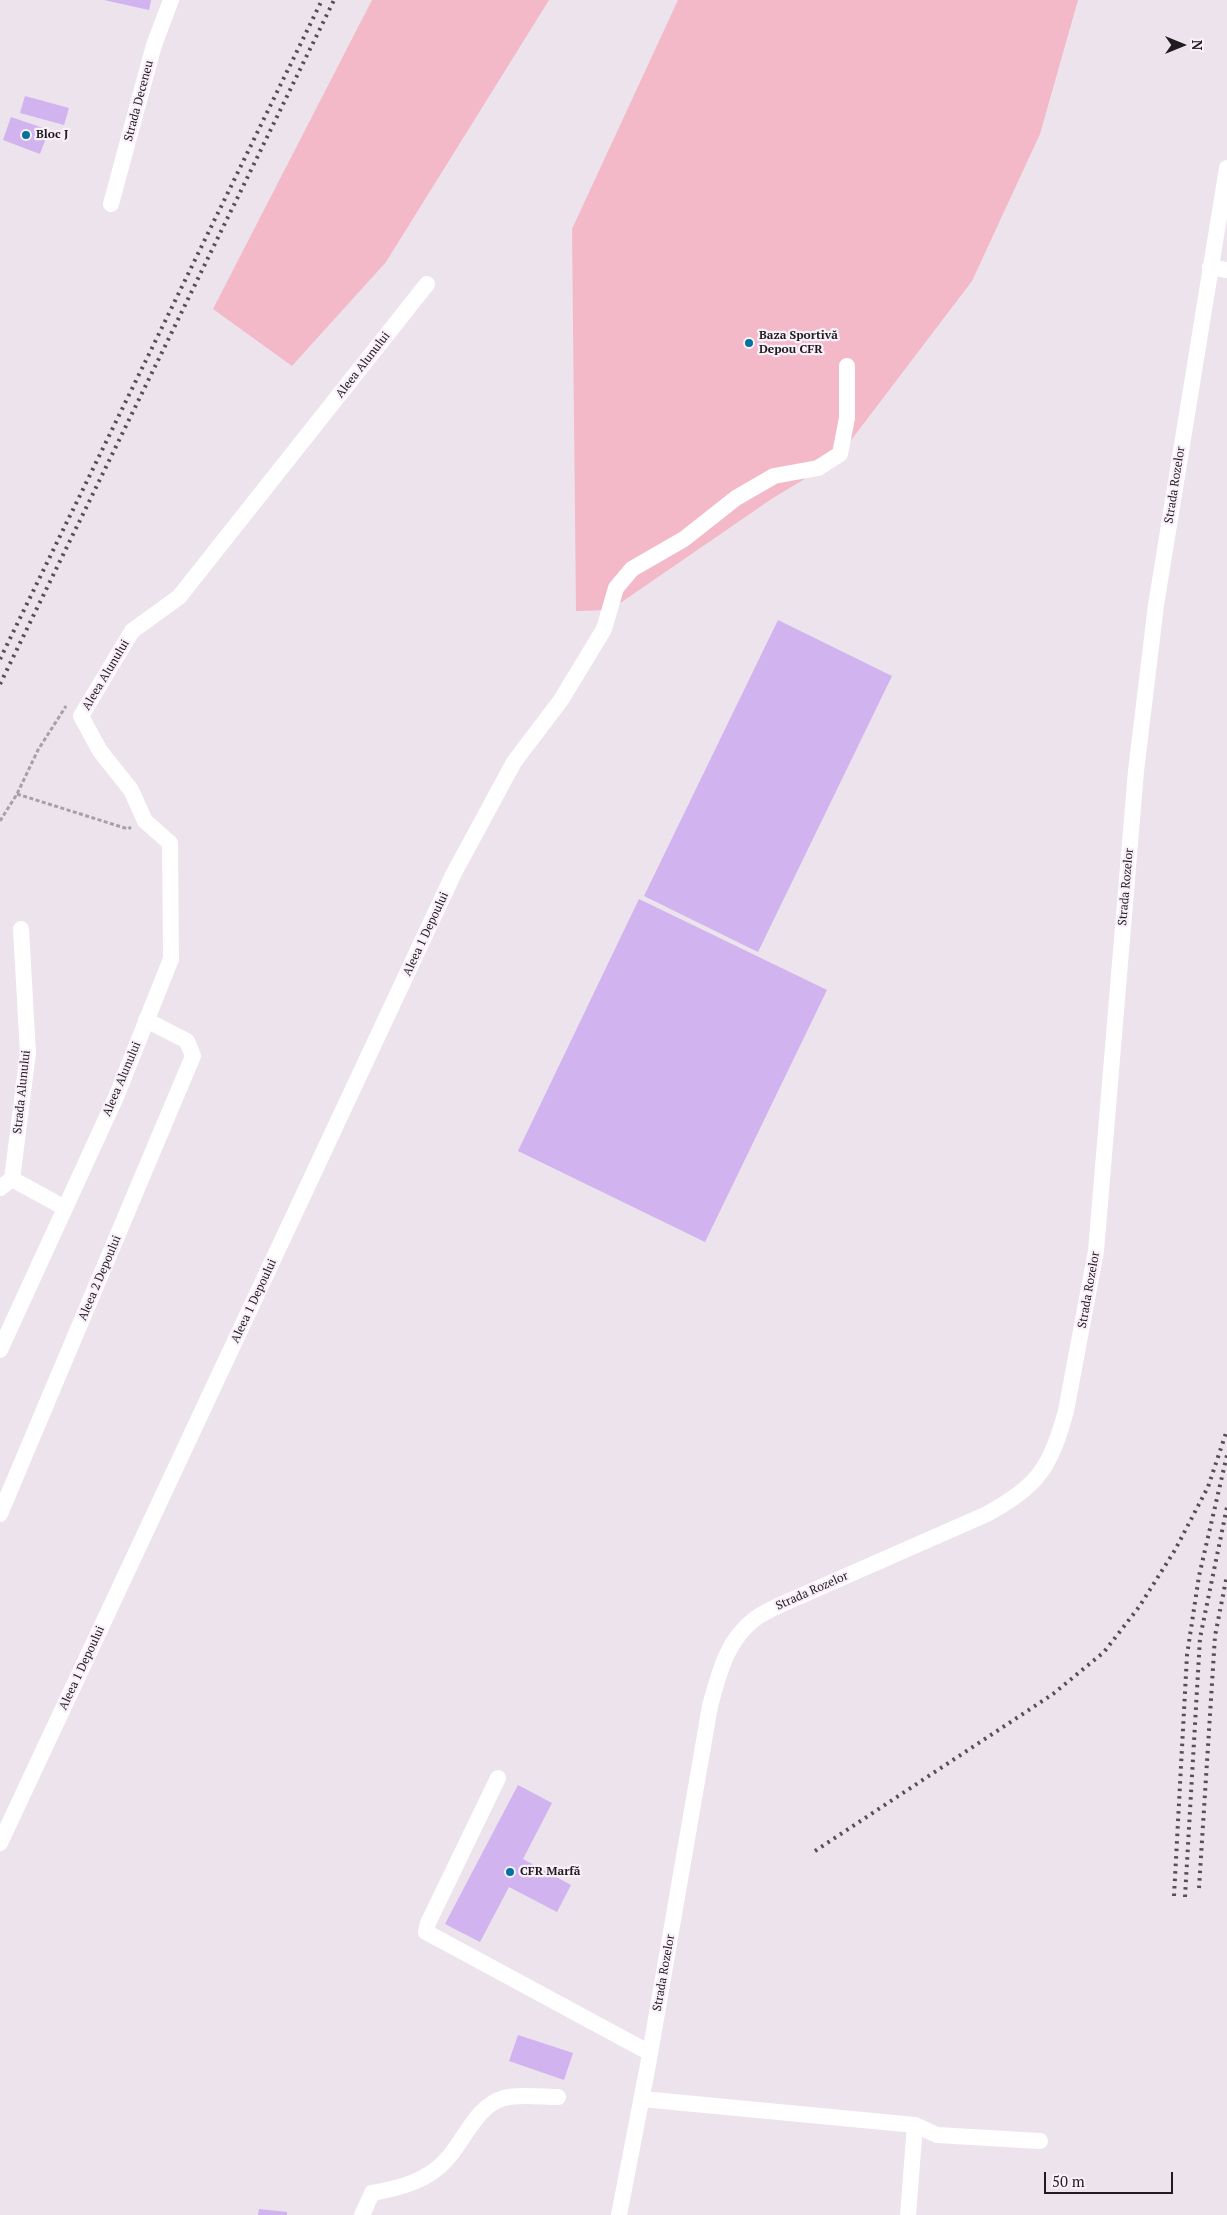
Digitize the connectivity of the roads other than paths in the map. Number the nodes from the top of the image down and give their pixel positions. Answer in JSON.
{"nodes":[{"id":1,"x":172,"y":0,"type":"edge"},
{"id":2,"x":1227,"y":168,"type":"edge"},
{"id":3,"x":111,"y":204,"type":"dead end"},
{"id":4,"x":1210,"y":267,"type":"junction"},
{"id":5,"x":1227,"y":270,"type":"edge"},
{"id":6,"x":427,"y":284,"type":"dead end"},
{"id":7,"x":847,"y":366,"type":"dead end"},
{"id":8,"x":21,"y":929,"type":"dead end"},
{"id":9,"x":146,"y":1020,"type":"junction"},
{"id":10,"x":6,"y":1184,"type":"edge"},
{"id":11,"x":65,"y":1208,"type":"junction"},
{"id":12,"x":0,"y":1350,"type":"edge"},
{"id":13,"x":0,"y":1514,"type":"edge"},
{"id":14,"x":498,"y":1778,"type":"dead end"},
{"id":15,"x":0,"y":1843,"type":"edge"},
{"id":16,"x":650,"y":2053,"type":"junction"},
{"id":17,"x":558,"y":2097,"type":"dead end"},
{"id":18,"x":642,"y":2099,"type":"junction"},
{"id":19,"x":915,"y":2125,"type":"junction"},
{"id":20,"x":1040,"y":2141,"type":"dead end"},
{"id":21,"x":362,"y":2215,"type":"edge"},
{"id":22,"x":619,"y":2215,"type":"edge"},
{"id":23,"x":908,"y":2215,"type":"edge"}],
"edges":[{"from":1,"to":3,"type":"street","name":"Strada Deceneu"},
{"from":2,"to":4,"type":"street","name":"Strada Rozelor"},
{"from":4,"to":5,"type":"street"},
{"from":4,"to":16,"type":"street","name":"Strada Rozelor"},
{"from":6,"to":9,"type":"street","name":"Aleea Alunului"},
{"from":7,"to":15,"type":"street","name":"Aleea 1 Depoului"},
{"from":8,"to":10,"type":"street","name":"Strada Alunului"},
{"from":9,"to":11,"type":"street","name":"Aleea Alunului"},
{"from":9,"to":13,"type":"street","name":"Aleea 2 Depoului"},
{"from":10,"to":11,"type":"street"},
{"from":11,"to":12,"type":"street","name":"Aleea Alunului"},
{"from":14,"to":16,"type":"street"},
{"from":16,"to":18,"type":"street","name":"Strada Rozelor"},
{"from":17,"to":21,"type":"street"},
{"from":18,"to":19,"type":"street"},
{"from":18,"to":22,"type":"street","name":"Strada Rozelor"},
{"from":19,"to":20,"type":"street"},
{"from":19,"to":23,"type":"street"}]}
